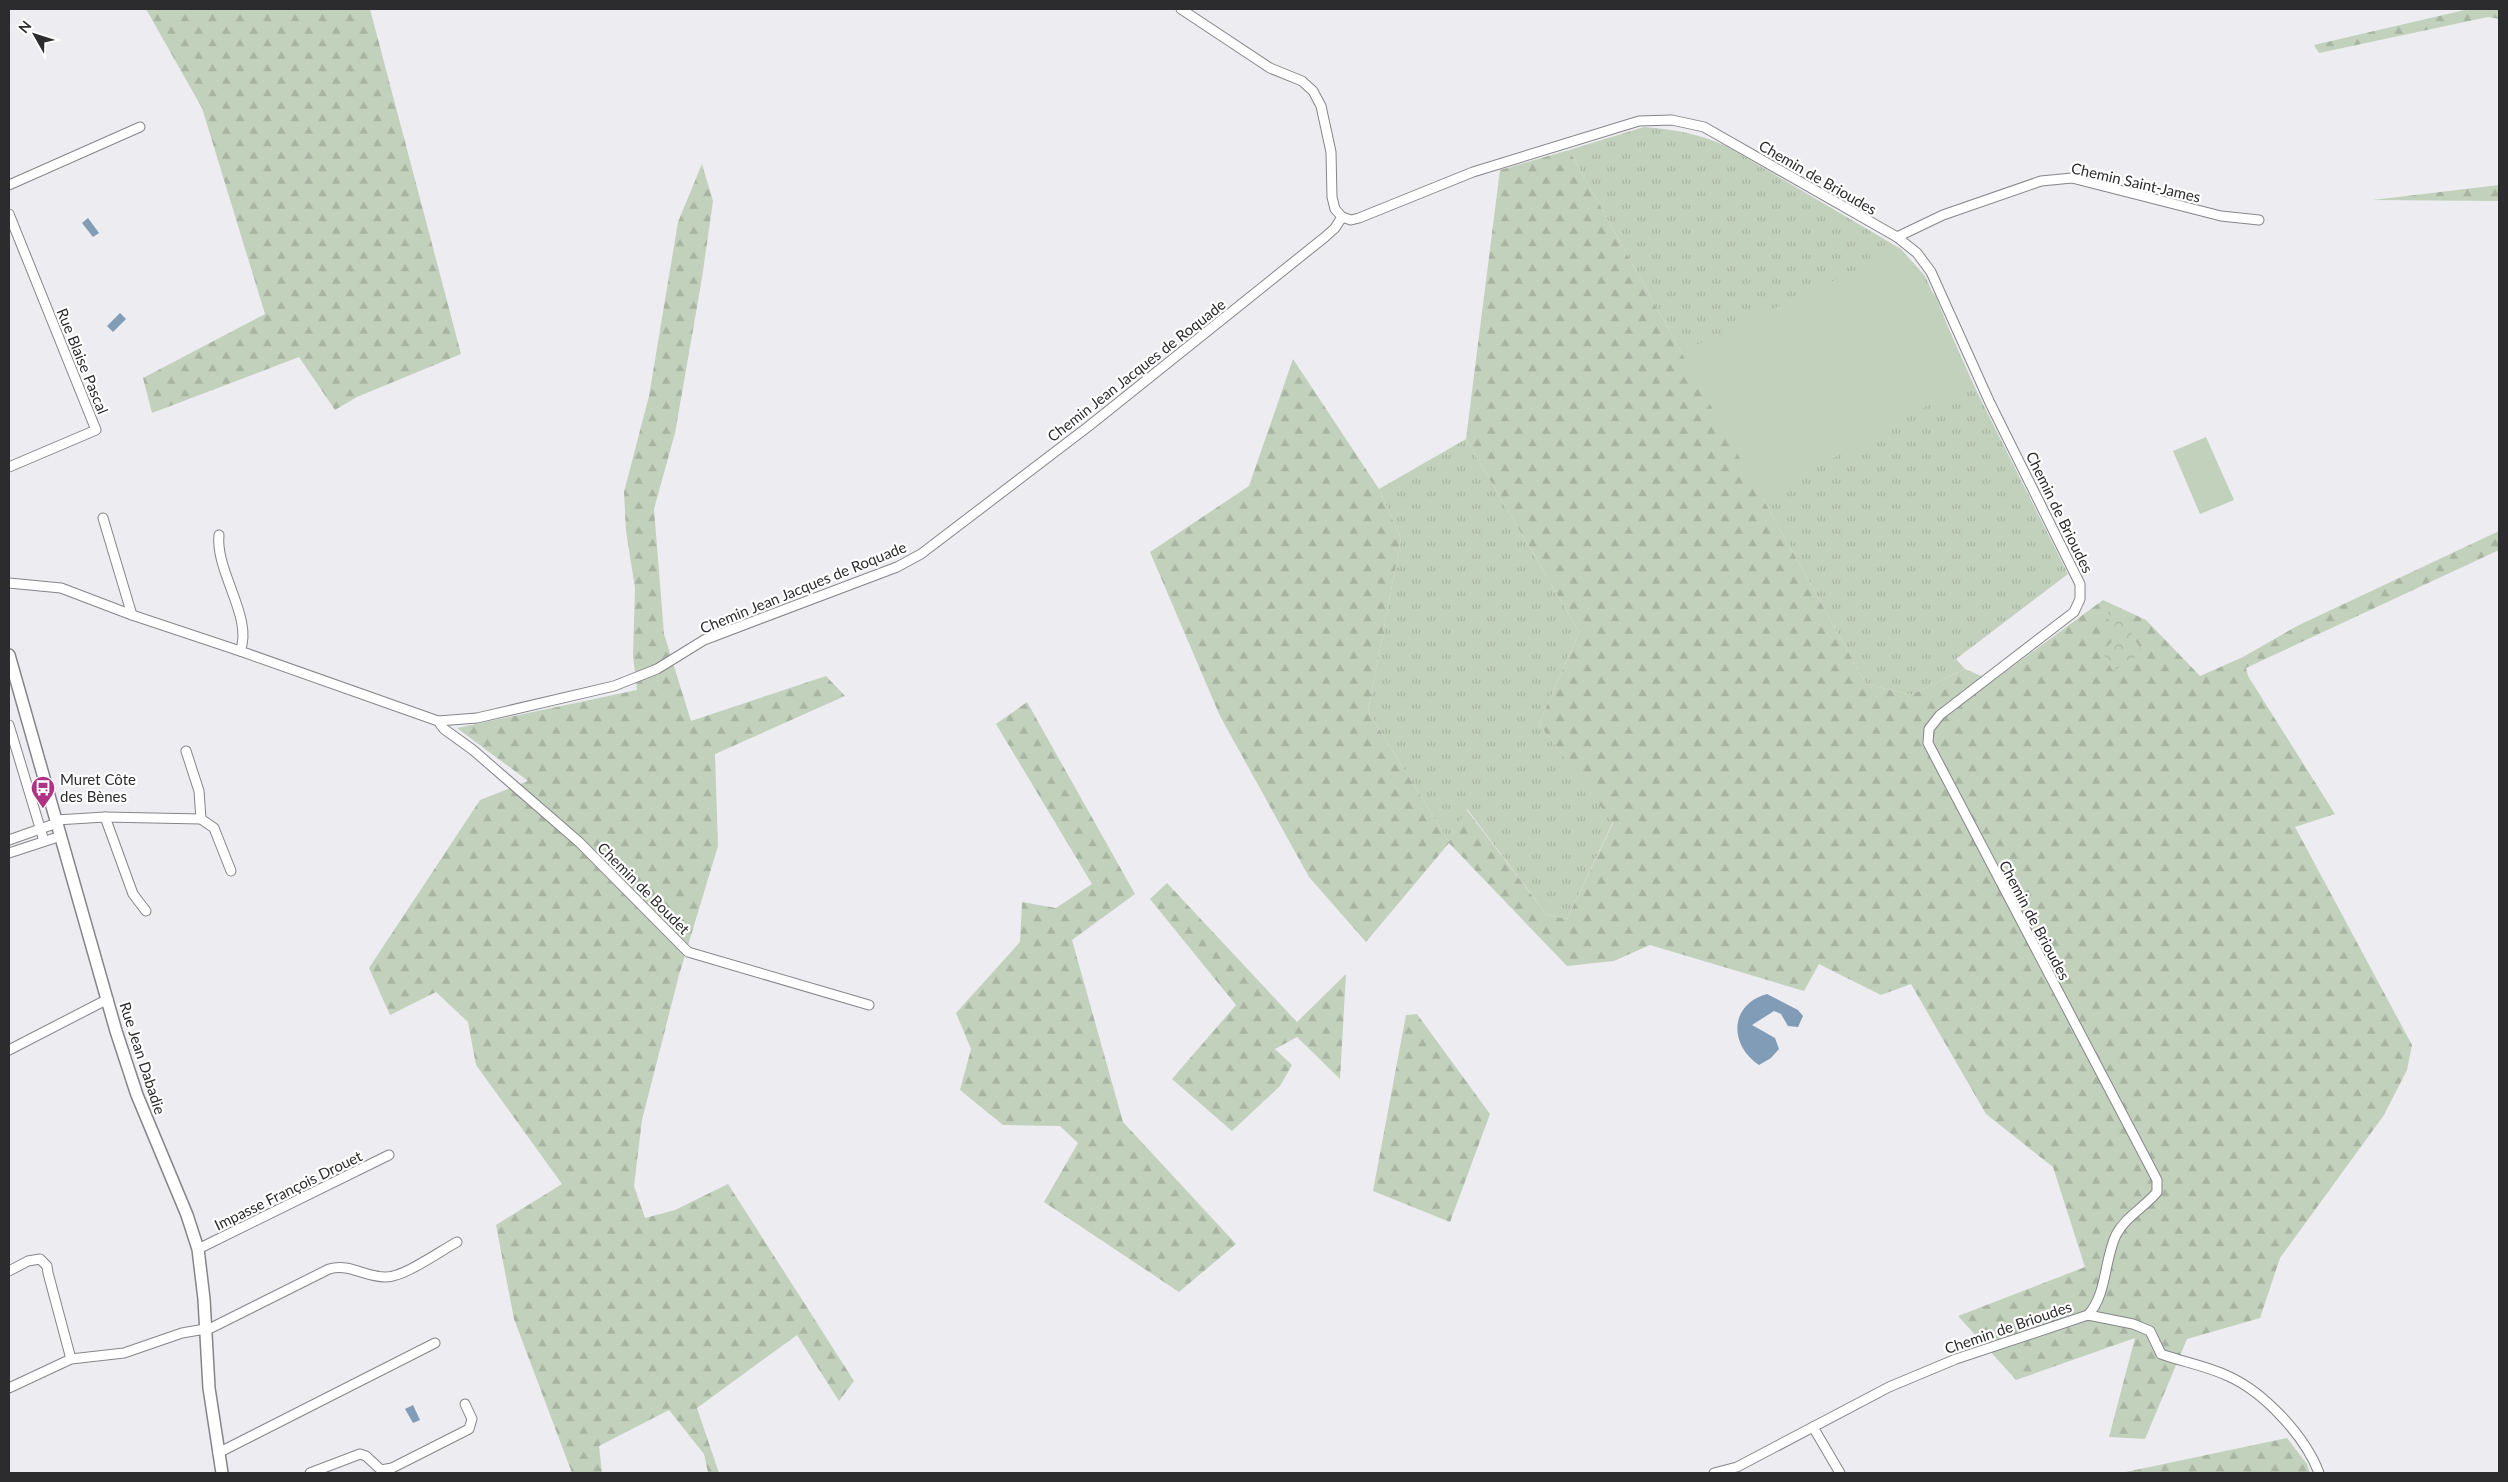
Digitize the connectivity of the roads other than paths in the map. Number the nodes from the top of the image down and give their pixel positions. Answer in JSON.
{"nodes":[{"id":1,"x":1181,"y":9,"type":"edge"},
{"id":2,"x":140,"y":127,"type":"dead end"},
{"id":3,"x":9,"y":185,"type":"edge"},
{"id":4,"x":9,"y":214,"type":"edge"},
{"id":5,"x":1342,"y":217,"type":"junction"},
{"id":6,"x":2259,"y":220,"type":"dead end"},
{"id":7,"x":1897,"y":237,"type":"junction"},
{"id":8,"x":9,"y":467,"type":"edge"},
{"id":9,"x":103,"y":518,"type":"dead end"},
{"id":10,"x":219,"y":535,"type":"dead end"},
{"id":11,"x":9,"y":583,"type":"edge"},
{"id":12,"x":132,"y":616,"type":"junction"},
{"id":13,"x":240,"y":650,"type":"junction"},
{"id":14,"x":9,"y":655,"type":"edge"},
{"id":15,"x":438,"y":721,"type":"junction"},
{"id":16,"x":9,"y":725,"type":"edge"},
{"id":17,"x":186,"y":751,"type":"dead end"},
{"id":18,"x":105,"y":817,"type":"junction"},
{"id":19,"x":201,"y":820,"type":"junction"},
{"id":20,"x":56,"y":822,"type":"junction"},
{"id":21,"x":40,"y":830,"type":"junction"},
{"id":22,"x":61,"y":836,"type":"junction"},
{"id":23,"x":9,"y":840,"type":"edge"},
{"id":24,"x":44,"y":841,"type":"junction"},
{"id":25,"x":9,"y":853,"type":"edge"},
{"id":26,"x":231,"y":871,"type":"dead end"},
{"id":27,"x":146,"y":911,"type":"dead end"},
{"id":28,"x":108,"y":999,"type":"junction"},
{"id":29,"x":869,"y":1006,"type":"dead end"},
{"id":30,"x":9,"y":1050,"type":"edge"},
{"id":31,"x":389,"y":1155,"type":"dead end"},
{"id":32,"x":457,"y":1242,"type":"dead end"},
{"id":33,"x":198,"y":1249,"type":"junction"},
{"id":34,"x":9,"y":1271,"type":"edge"},
{"id":35,"x":2088,"y":1315,"type":"junction"},
{"id":36,"x":205,"y":1330,"type":"junction"},
{"id":37,"x":435,"y":1344,"type":"dead end"},
{"id":38,"x":71,"y":1359,"type":"junction"},
{"id":39,"x":9,"y":1388,"type":"edge"},
{"id":40,"x":465,"y":1404,"type":"dead end"},
{"id":41,"x":1813,"y":1427,"type":"junction"},
{"id":42,"x":218,"y":1453,"type":"junction"},
{"id":43,"x":1738,"y":1470,"type":"edge"},
{"id":44,"x":222,"y":1473,"type":"edge"},
{"id":45,"x":310,"y":1473,"type":"edge"},
{"id":46,"x":1714,"y":1473,"type":"edge"},
{"id":47,"x":1840,"y":1473,"type":"edge"},
{"id":48,"x":2319,"y":1473,"type":"edge"}],
"edges":[{"from":1,"to":5,"type":"street"},
{"from":2,"to":3,"type":"street"},
{"from":4,"to":8,"type":"street","name":"Rue Blaise Pascal"},
{"from":5,"to":7,"type":"street","name":"Chemin de Brioudes"},
{"from":5,"to":15,"type":"street","name":"Chemin Jean Jacques de Roquade"},
{"from":6,"to":7,"type":"street","name":"Chemin Saint-James"},
{"from":7,"to":35,"type":"street","name":"Chemin de Brioudes"},
{"from":9,"to":12,"type":"street"},
{"from":10,"to":13,"type":"street"},
{"from":11,"to":12,"type":"street","name":"Chemin Jean Jacques de Roquade"},
{"from":12,"to":13,"type":"street","name":"Chemin Jean Jacques de Roquade"},
{"from":13,"to":15,"type":"street","name":"Chemin Jean Jacques de Roquade"},
{"from":14,"to":20,"type":"street","name":"Rue Jean Dabadie"},
{"from":15,"to":29,"type":"street","name":"Chemin de Boudet"},
{"from":16,"to":21,"type":"street"},
{"from":17,"to":19,"type":"street"},
{"from":18,"to":19,"type":"street"},
{"from":18,"to":20,"type":"street"},
{"from":18,"to":27,"type":"street"},
{"from":19,"to":26,"type":"street"},
{"from":20,"to":21,"type":"street"},
{"from":20,"to":22,"type":"street","name":"Rue Jean Dabadie"},
{"from":21,"to":23,"type":"street"},
{"from":21,"to":24,"type":"street"},
{"from":22,"to":24,"type":"street"},
{"from":22,"to":28,"type":"street","name":"Rue Jean Dabadie"},
{"from":24,"to":25,"type":"street"},
{"from":28,"to":30,"type":"street"},
{"from":28,"to":33,"type":"street","name":"Rue Jean Dabadie"},
{"from":31,"to":33,"type":"street","name":"Impasse François Drouet"},
{"from":32,"to":36,"type":"street"},
{"from":33,"to":36,"type":"street","name":"Rue Jean Dabadie"},
{"from":34,"to":38,"type":"street"},
{"from":35,"to":41,"type":"street","name":"Chemin de Brioudes"},
{"from":35,"to":48,"type":"street"},
{"from":36,"to":38,"type":"street"},
{"from":36,"to":42,"type":"street","name":"Rue Jean Dabadie"},
{"from":37,"to":42,"type":"street"},
{"from":38,"to":39,"type":"street"},
{"from":40,"to":45,"type":"street"},
{"from":41,"to":43,"type":"street","name":"Chemin de Brioudes"},
{"from":41,"to":47,"type":"street"},
{"from":42,"to":44,"type":"street","name":"Rue Jean Dabadie"},
{"from":43,"to":46,"type":"street","name":"Chemin de Brioudes"}]}
